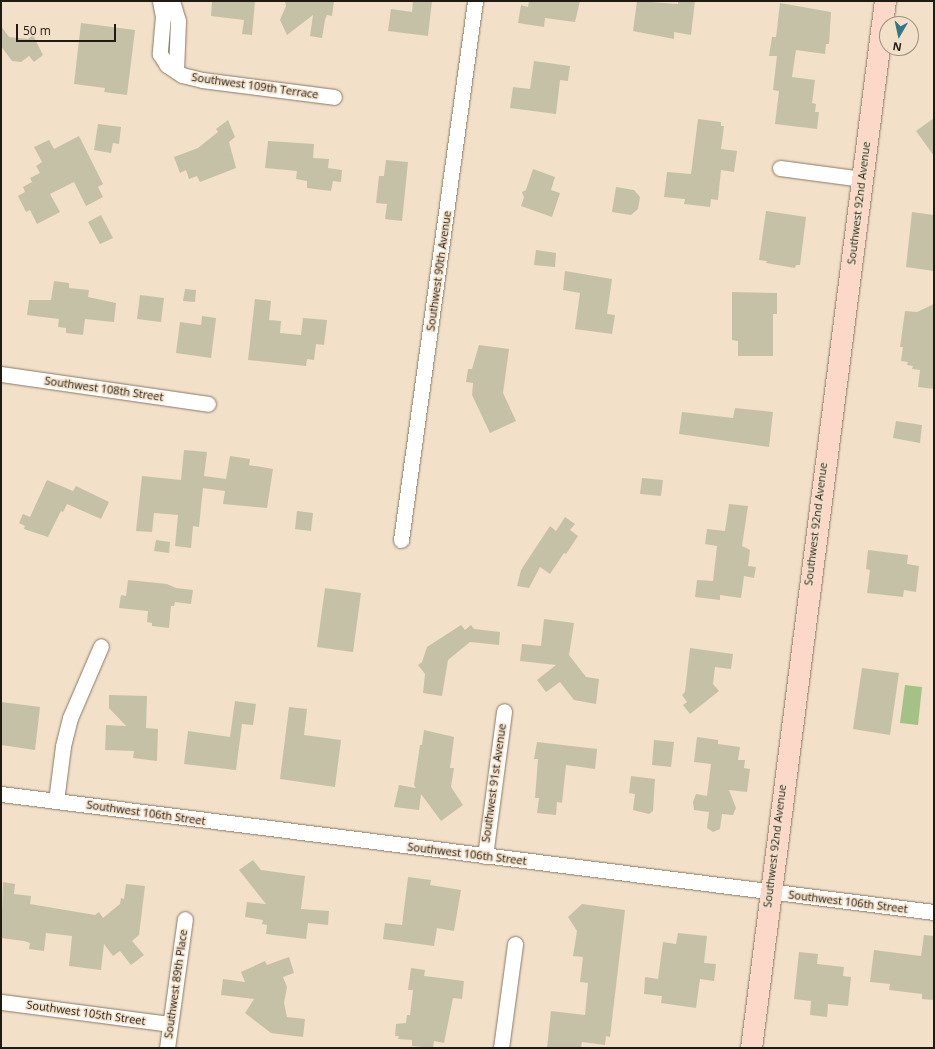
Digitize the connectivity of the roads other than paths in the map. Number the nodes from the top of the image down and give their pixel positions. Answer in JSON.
{"nodes":[{"id":1,"x":160,"y":1,"type":"edge"},
{"id":2,"x":172,"y":1,"type":"edge"},
{"id":3,"x":475,"y":1,"type":"edge"},
{"id":4,"x":885,"y":1,"type":"edge"},
{"id":5,"x":176,"y":71,"type":"junction"},
{"id":6,"x":334,"y":97,"type":"dead end"},
{"id":7,"x":780,"y":168,"type":"dead end"},
{"id":8,"x":862,"y":179,"type":"junction"},
{"id":9,"x":1,"y":374,"type":"edge"},
{"id":10,"x":208,"y":404,"type":"dead end"},
{"id":11,"x":401,"y":540,"type":"dead end"},
{"id":12,"x":101,"y":646,"type":"dead end"},
{"id":13,"x":504,"y":711,"type":"dead end"},
{"id":14,"x":1,"y":794,"type":"edge"},
{"id":15,"x":56,"y":801,"type":"junction"},
{"id":16,"x":485,"y":856,"type":"junction"},
{"id":17,"x":769,"y":893,"type":"junction"},
{"id":18,"x":934,"y":912,"type":"edge"},
{"id":19,"x":185,"y":919,"type":"dead end"},
{"id":20,"x":515,"y":944,"type":"dead end"},
{"id":21,"x":1,"y":1002,"type":"edge"},
{"id":22,"x":170,"y":1024,"type":"junction"},
{"id":23,"x":167,"y":1048,"type":"edge"},
{"id":24,"x":500,"y":1048,"type":"edge"},
{"id":25,"x":751,"y":1048,"type":"edge"}],
"edges":[{"from":1,"to":5,"type":"street"},
{"from":2,"to":5,"type":"street"},
{"from":3,"to":11,"type":"street","name":"Southwest 90th Avenue"},
{"from":4,"to":8,"type":"street","name":"Southwest 92nd Avenue"},
{"from":5,"to":6,"type":"street","name":"Southwest 109th Terrace"},
{"from":7,"to":8,"type":"street"},
{"from":8,"to":17,"type":"street","name":"Southwest 92nd Avenue"},
{"from":9,"to":10,"type":"street","name":"Southwest 108th Street"},
{"from":12,"to":15,"type":"street"},
{"from":13,"to":16,"type":"street","name":"Southwest 91st Avenue"},
{"from":14,"to":15,"type":"street","name":"Southwest 106th Street"},
{"from":15,"to":16,"type":"street","name":"Southwest 106th Street"},
{"from":16,"to":17,"type":"street","name":"Southwest 106th Street"},
{"from":17,"to":18,"type":"street","name":"Southwest 106th Street"},
{"from":17,"to":25,"type":"street","name":"Southwest 92nd Avenue"},
{"from":19,"to":22,"type":"street","name":"Southwest 89th Place"},
{"from":20,"to":24,"type":"street"},
{"from":21,"to":22,"type":"street","name":"Southwest 105th Street"},
{"from":22,"to":23,"type":"street","name":"Southwest 89th Place"}]}
